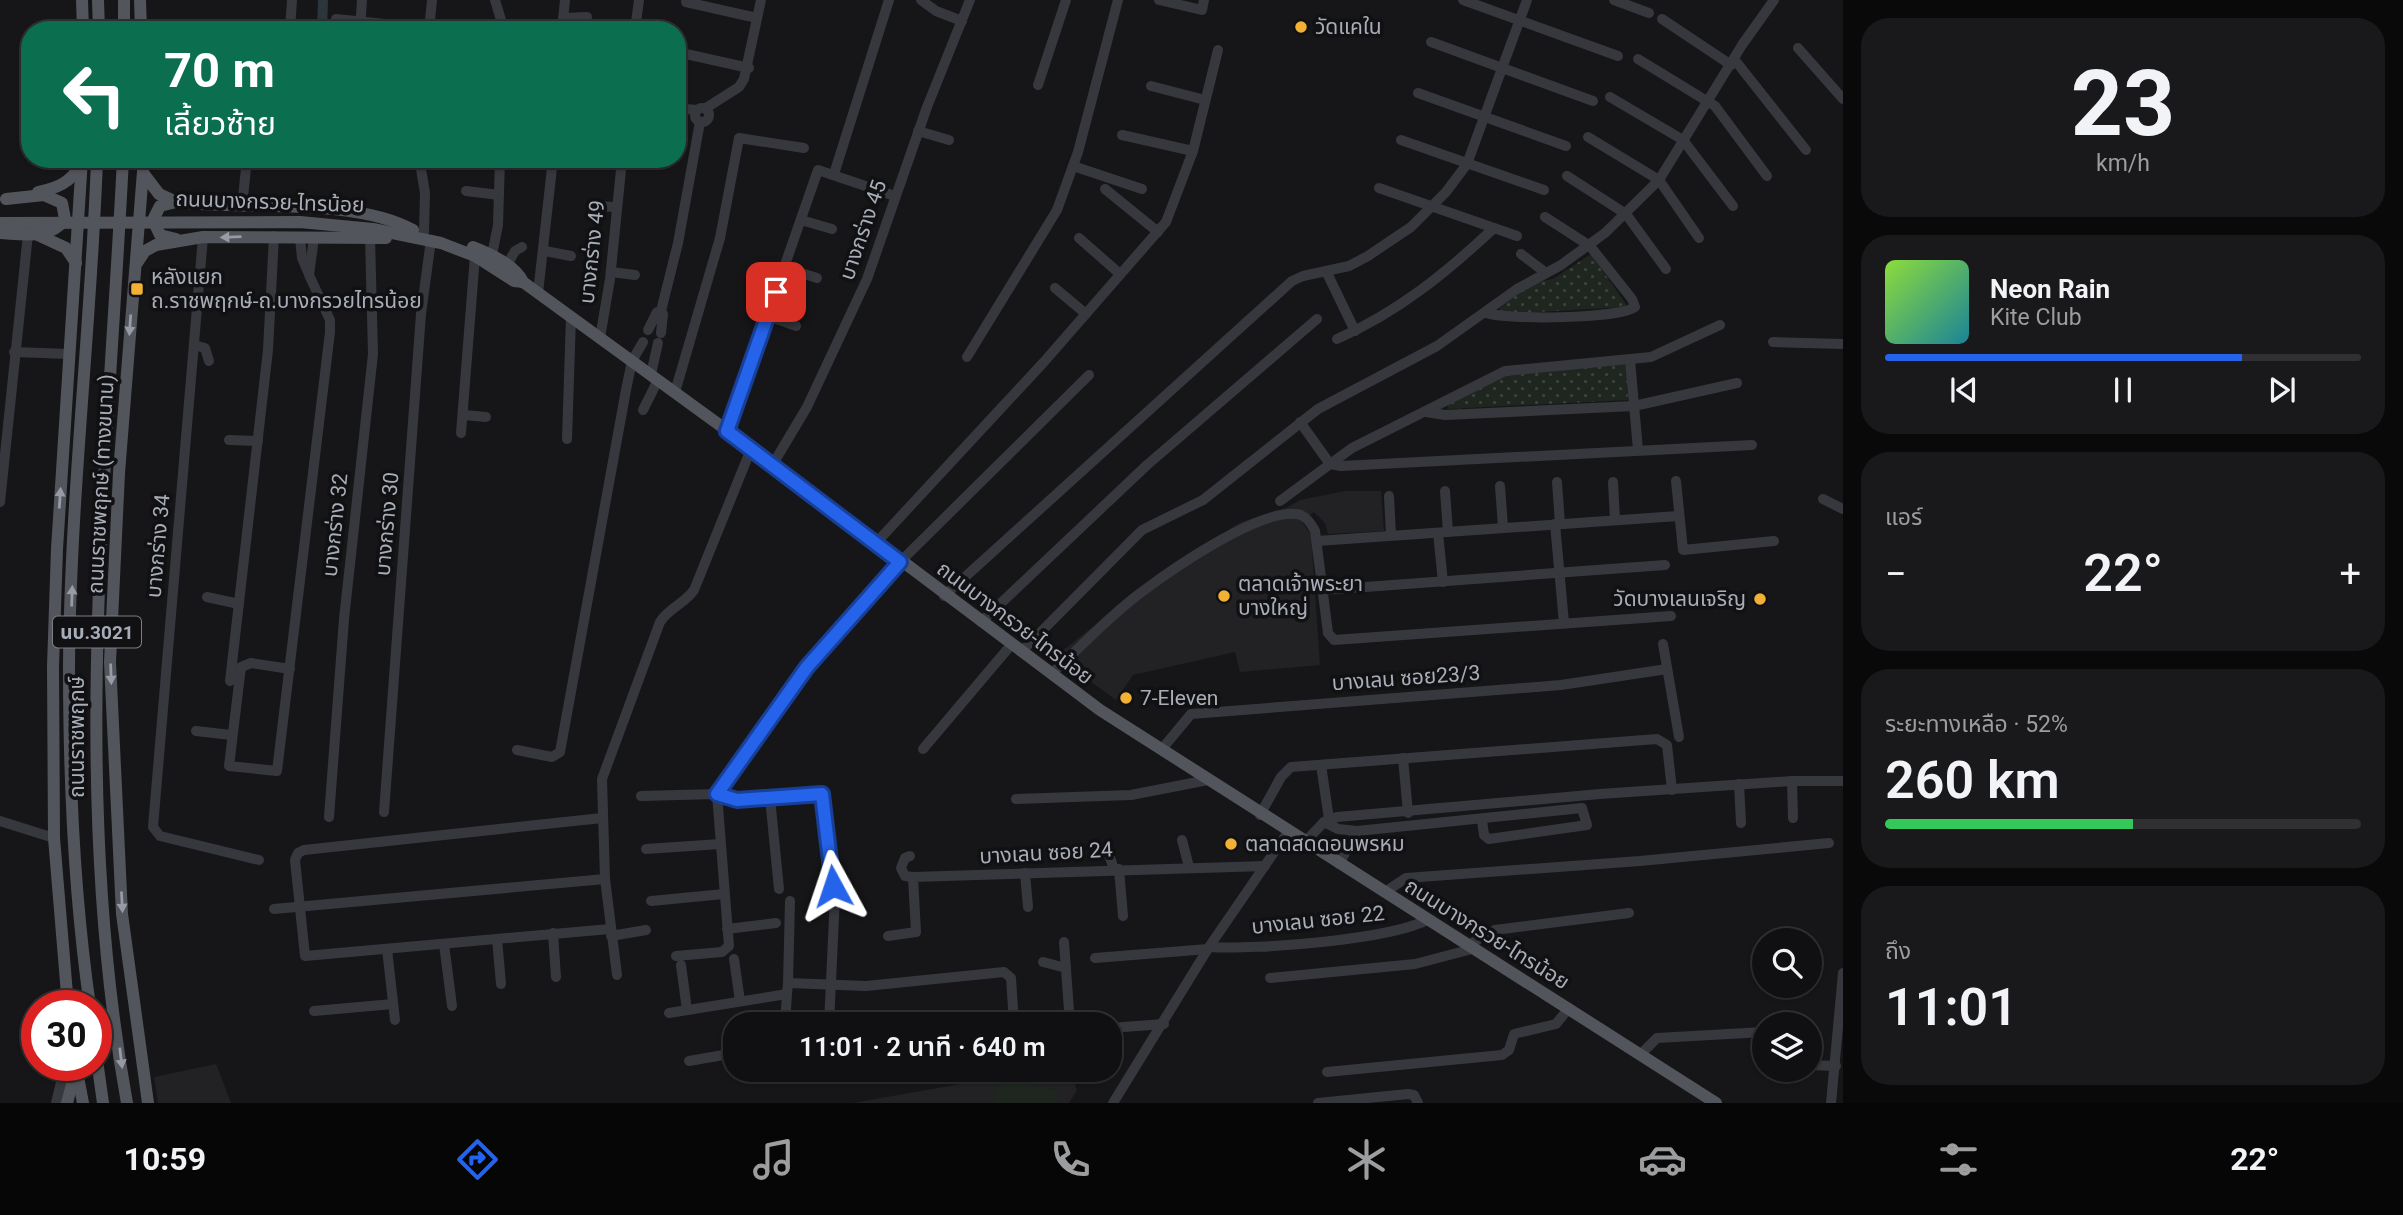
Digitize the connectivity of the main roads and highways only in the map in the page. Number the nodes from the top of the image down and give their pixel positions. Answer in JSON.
{"nodes":[{"id":1,"x":82,"y":0,"type":"edge"},
{"id":2,"x":97,"y":0,"type":"edge"},
{"id":3,"x":124,"y":0,"type":"edge"},
{"id":4,"x":140,"y":0,"type":"edge"},
{"id":5,"x":83,"y":21,"type":"edge"},
{"id":6,"x":99,"y":21,"type":"edge"},
{"id":7,"x":124,"y":21,"type":"edge"},
{"id":8,"x":141,"y":21,"type":"edge"},
{"id":9,"x":79,"y":168,"type":"edge"},
{"id":10,"x":82,"y":168,"type":"edge"},
{"id":11,"x":97,"y":168,"type":"edge"},
{"id":12,"x":122,"y":168,"type":"edge"},
{"id":13,"x":143,"y":168,"type":"edge"},
{"id":14,"x":144,"y":168,"type":"edge"},
{"id":15,"x":3,"y":199,"type":"edge"},
{"id":16,"x":176,"y":202,"type":"junction"},
{"id":17,"x":0,"y":221,"type":"edge"},
{"id":18,"x":0,"y":233,"type":"edge"},
{"id":19,"x":33,"y":234,"type":"junction"},
{"id":20,"x":422,"y":235,"type":"junction"},
{"id":21,"x":184,"y":240,"type":"junction"},
{"id":22,"x":76,"y":263,"type":"junction"},
{"id":23,"x":135,"y":268,"type":"junction"},
{"id":24,"x":523,"y":282,"type":"junction"},
{"id":25,"x":102,"y":468,"type":"junction"},
{"id":26,"x":115,"y":550,"type":"junction"},
{"id":27,"x":69,"y":666,"type":"junction"},
{"id":28,"x":54,"y":770,"type":"junction"},
{"id":29,"x":67,"y":990,"type":"edge"},
{"id":30,"x":89,"y":990,"type":"edge"},
{"id":31,"x":70,"y":1081,"type":"edge"},
{"id":32,"x":76,"y":1081,"type":"edge"},
{"id":33,"x":100,"y":1081,"type":"edge"},
{"id":34,"x":67,"y":1103,"type":"edge"},
{"id":35,"x":83,"y":1103,"type":"edge"},
{"id":36,"x":103,"y":1103,"type":"edge"},
{"id":37,"x":127,"y":1103,"type":"edge"},
{"id":38,"x":148,"y":1103,"type":"edge"},
{"id":39,"x":1716,"y":1103,"type":"edge"}],
"edges":[{"from":1,"to":5,"type":"main road"},
{"from":2,"to":6,"type":"main road"},
{"from":3,"to":7,"type":"main road"},
{"from":4,"to":8,"type":"main road"},
{"from":9,"to":15,"type":"main road"},
{"from":10,"to":22,"type":"main road","name":"ถนนราชพฤกษ์ (ทางขนาน)","number":"นบ.3021"},
{"from":27,"to":11,"type":"main road","name":"ถนนราชพฤกษ์","number":"นบ.3021","one_way":true},
{"from":12,"to":25,"type":"main road","name":"ถนนราชพฤกษ์","number":"นบ.3021"},
{"from":13,"to":23,"type":"main road","name":"ถนนราชพฤกษ์ (ทางขนาน)","number":"นบ.3021"},
{"from":14,"to":16,"type":"main road"},
{"from":15,"to":19,"type":"main road"},
{"from":16,"to":20,"type":"main road"},
{"from":16,"to":21,"type":"main road"},
{"from":17,"to":20,"type":"main road","name":"ถนนบางกรวย-ไทรน้อย"},
{"from":18,"to":19,"type":"main road"},
{"from":19,"to":22,"type":"main road"},
{"from":20,"to":21,"type":"main road","one_way":true},
{"from":20,"to":24,"type":"main road","name":"ถนนบางกรวย-ไทรน้อย"},
{"from":20,"to":24,"type":"main road","name":"ถนนบางกรวย-ไทรน้อย"},
{"from":21,"to":23,"type":"main road"},
{"from":28,"to":22,"type":"main road","name":"ถนนราชพฤกษ์ (ทางขนาน)","number":"นบ.3021","one_way":true},
{"from":23,"to":26,"type":"main road","name":"ถนนราชพฤกษ์ (ทางขนาน)","number":"นบ.3021","one_way":true},
{"from":24,"to":39,"type":"main road","name":"ถนนบางกรวย-ไทรน้อย"},
{"from":25,"to":26,"type":"main road"},
{"from":25,"to":37,"type":"main road","name":"ถนนราชพฤกษ์","number":"นบ.3021","one_way":true},
{"from":26,"to":38,"type":"main road","name":"ถนนราชพฤกษ์ (ทางขนาน)","number":"นบ.3021","one_way":true},
{"from":27,"to":28,"type":"main road"},
{"from":27,"to":30,"type":"main road","name":"ถนนราชพฤกษ์","number":"นบ.3021"},
{"from":28,"to":29,"type":"main road","name":"ถนนราชพฤกษ์ (ทางขนาน)","number":"นบ.3021"},
{"from":31,"to":34,"type":"main road"},
{"from":32,"to":35,"type":"main road"},
{"from":33,"to":36,"type":"main road"}]}
